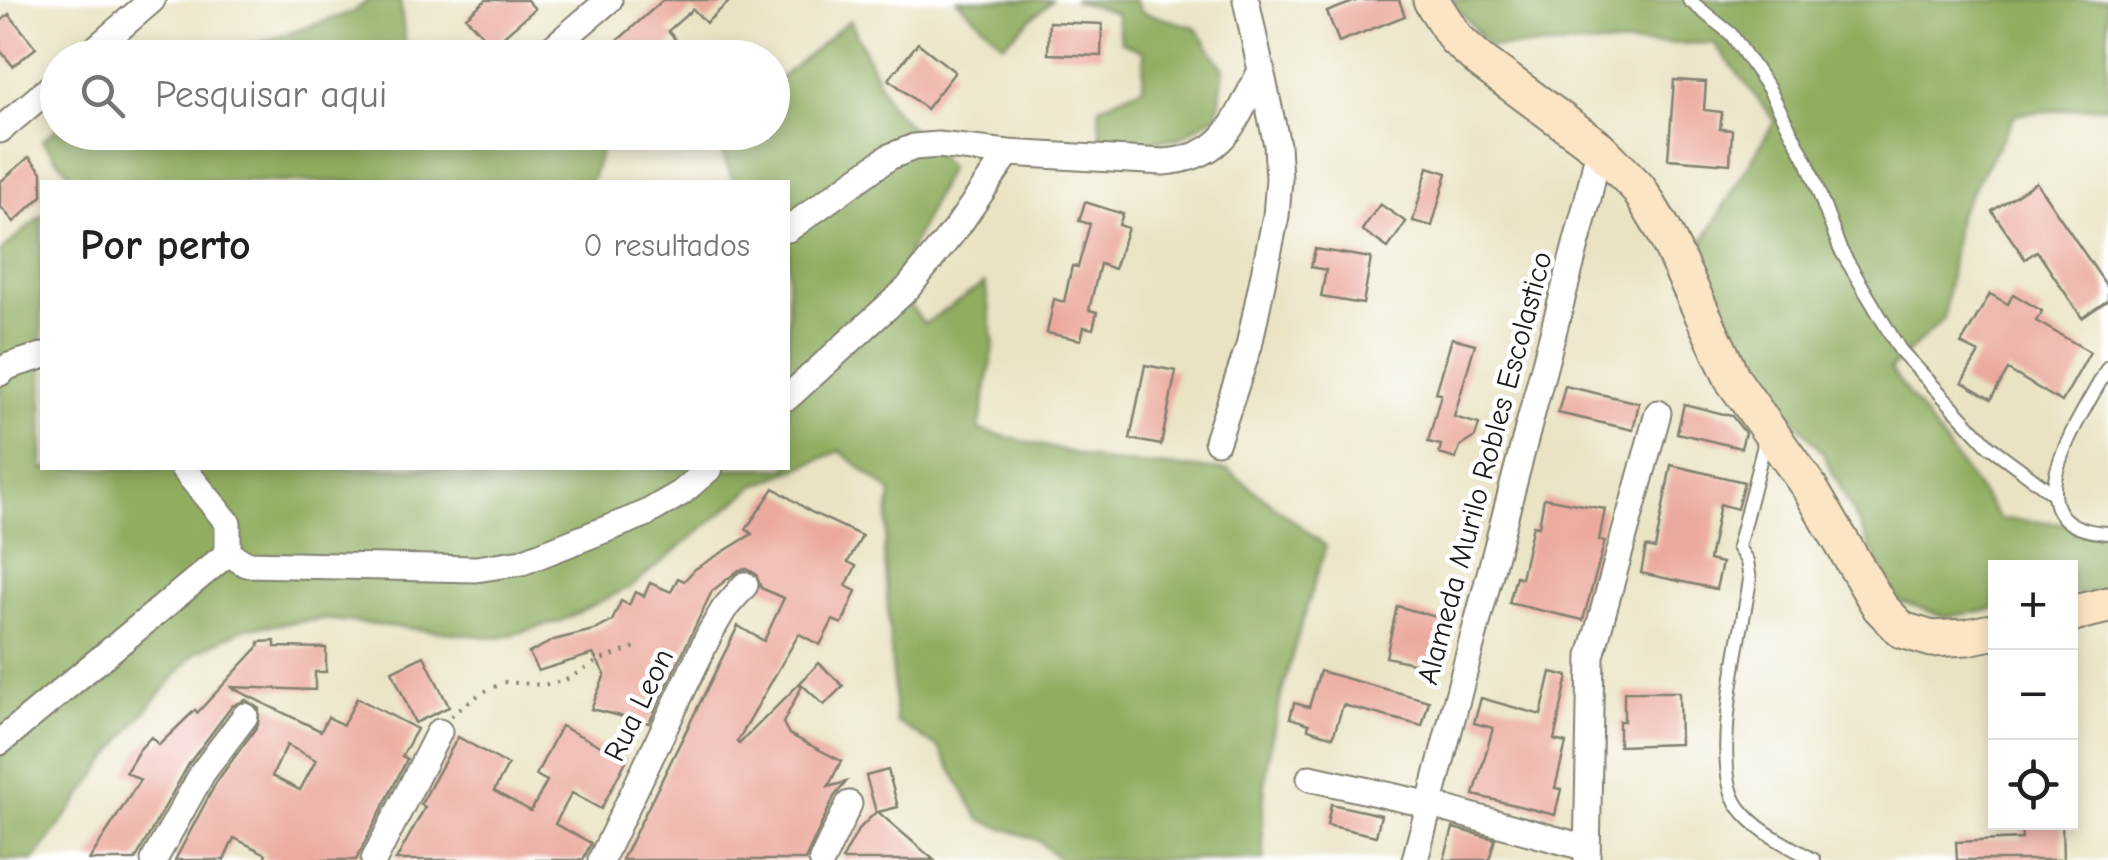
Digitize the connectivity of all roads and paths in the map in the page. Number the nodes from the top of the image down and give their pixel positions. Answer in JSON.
{"nodes":[{"id":1,"x":152,"y":0,"type":"edge"},
{"id":2,"x":609,"y":0,"type":"edge"},
{"id":3,"x":1246,"y":0,"type":"edge"},
{"id":4,"x":1431,"y":0,"type":"edge"},
{"id":5,"x":1689,"y":0,"type":"edge"},
{"id":6,"x":106,"y":40,"type":"edge"},
{"id":7,"x":562,"y":40,"type":"edge"},
{"id":8,"x":1262,"y":69,"type":"junction"},
{"id":9,"x":40,"y":96,"type":"edge"},
{"id":10,"x":0,"y":130,"type":"edge"},
{"id":11,"x":1599,"y":148,"type":"junction"},
{"id":12,"x":1008,"y":154,"type":"junction"},
{"id":13,"x":790,"y":228,"type":"edge"},
{"id":14,"x":40,"y":357,"type":"edge"},
{"id":15,"x":2108,"y":366,"type":"edge"},
{"id":16,"x":0,"y":374,"type":"edge"},
{"id":17,"x":790,"y":395,"type":"edge"},
{"id":18,"x":1658,"y":413,"type":"dead end"},
{"id":19,"x":1768,"y":429,"type":"junction"},
{"id":20,"x":1217,"y":441,"type":"dead end"},
{"id":21,"x":185,"y":470,"type":"edge"},
{"id":22,"x":708,"y":470,"type":"edge"},
{"id":23,"x":2051,"y":492,"type":"junction"},
{"id":24,"x":2108,"y":533,"type":"edge"},
{"id":25,"x":228,"y":552,"type":"junction"},
{"id":26,"x":745,"y":584,"type":"dead end"},
{"id":27,"x":2108,"y":605,"type":"edge"},
{"id":28,"x":2078,"y":612,"type":"edge"},
{"id":29,"x":1988,"y":633,"type":"edge"},
{"id":30,"x":642,"y":644,"type":"dead end"},
{"id":31,"x":246,"y":716,"type":"dead end"},
{"id":32,"x":439,"y":732,"type":"joint"},
{"id":33,"x":0,"y":742,"type":"edge"},
{"id":34,"x":1310,"y":778,"type":"dead end"},
{"id":35,"x":849,"y":804,"type":"dead end"},
{"id":36,"x":1431,"y":805,"type":"junction"},
{"id":37,"x":1587,"y":854,"type":"edge"},
{"id":38,"x":154,"y":860,"type":"edge"},
{"id":39,"x":374,"y":860,"type":"edge"},
{"id":40,"x":600,"y":860,"type":"edge"},
{"id":41,"x":822,"y":860,"type":"edge"},
{"id":42,"x":1415,"y":860,"type":"edge"},
{"id":43,"x":1814,"y":860,"type":"edge"}],
"edges":[{"from":1,"to":6,"type":"street"},
{"from":2,"to":7,"type":"street"},
{"from":3,"to":8,"type":"street"},
{"from":4,"to":11,"type":"street"},
{"from":5,"to":23,"type":"lane"},
{"from":8,"to":12,"type":"street"},
{"from":8,"to":20,"type":"street"},
{"from":9,"to":10,"type":"street"},
{"from":11,"to":19,"type":"street"},
{"from":11,"to":36,"type":"street","name":"Alameda Murilo Robles Escolastico"},
{"from":12,"to":13,"type":"street"},
{"from":12,"to":17,"type":"street"},
{"from":14,"to":16,"type":"street"},
{"from":15,"to":23,"type":"lane"},
{"from":18,"to":37,"type":"street"},
{"from":19,"to":29,"type":"street"},
{"from":19,"to":43,"type":"lane"},
{"from":21,"to":25,"type":"street"},
{"from":22,"to":25,"type":"street"},
{"from":23,"to":24,"type":"lane"},
{"from":25,"to":33,"type":"street"},
{"from":26,"to":40,"type":"street","name":"Rua Leon"},
{"from":27,"to":28,"type":"street"},
{"from":30,"to":32,"type":"path"},
{"from":31,"to":38,"type":"street"},
{"from":32,"to":39,"type":"street"},
{"from":34,"to":36,"type":"street"},
{"from":35,"to":41,"type":"street"},
{"from":36,"to":37,"type":"street"},
{"from":36,"to":42,"type":"street","name":"Alameda Murilo Robles Escolastico"}]}
